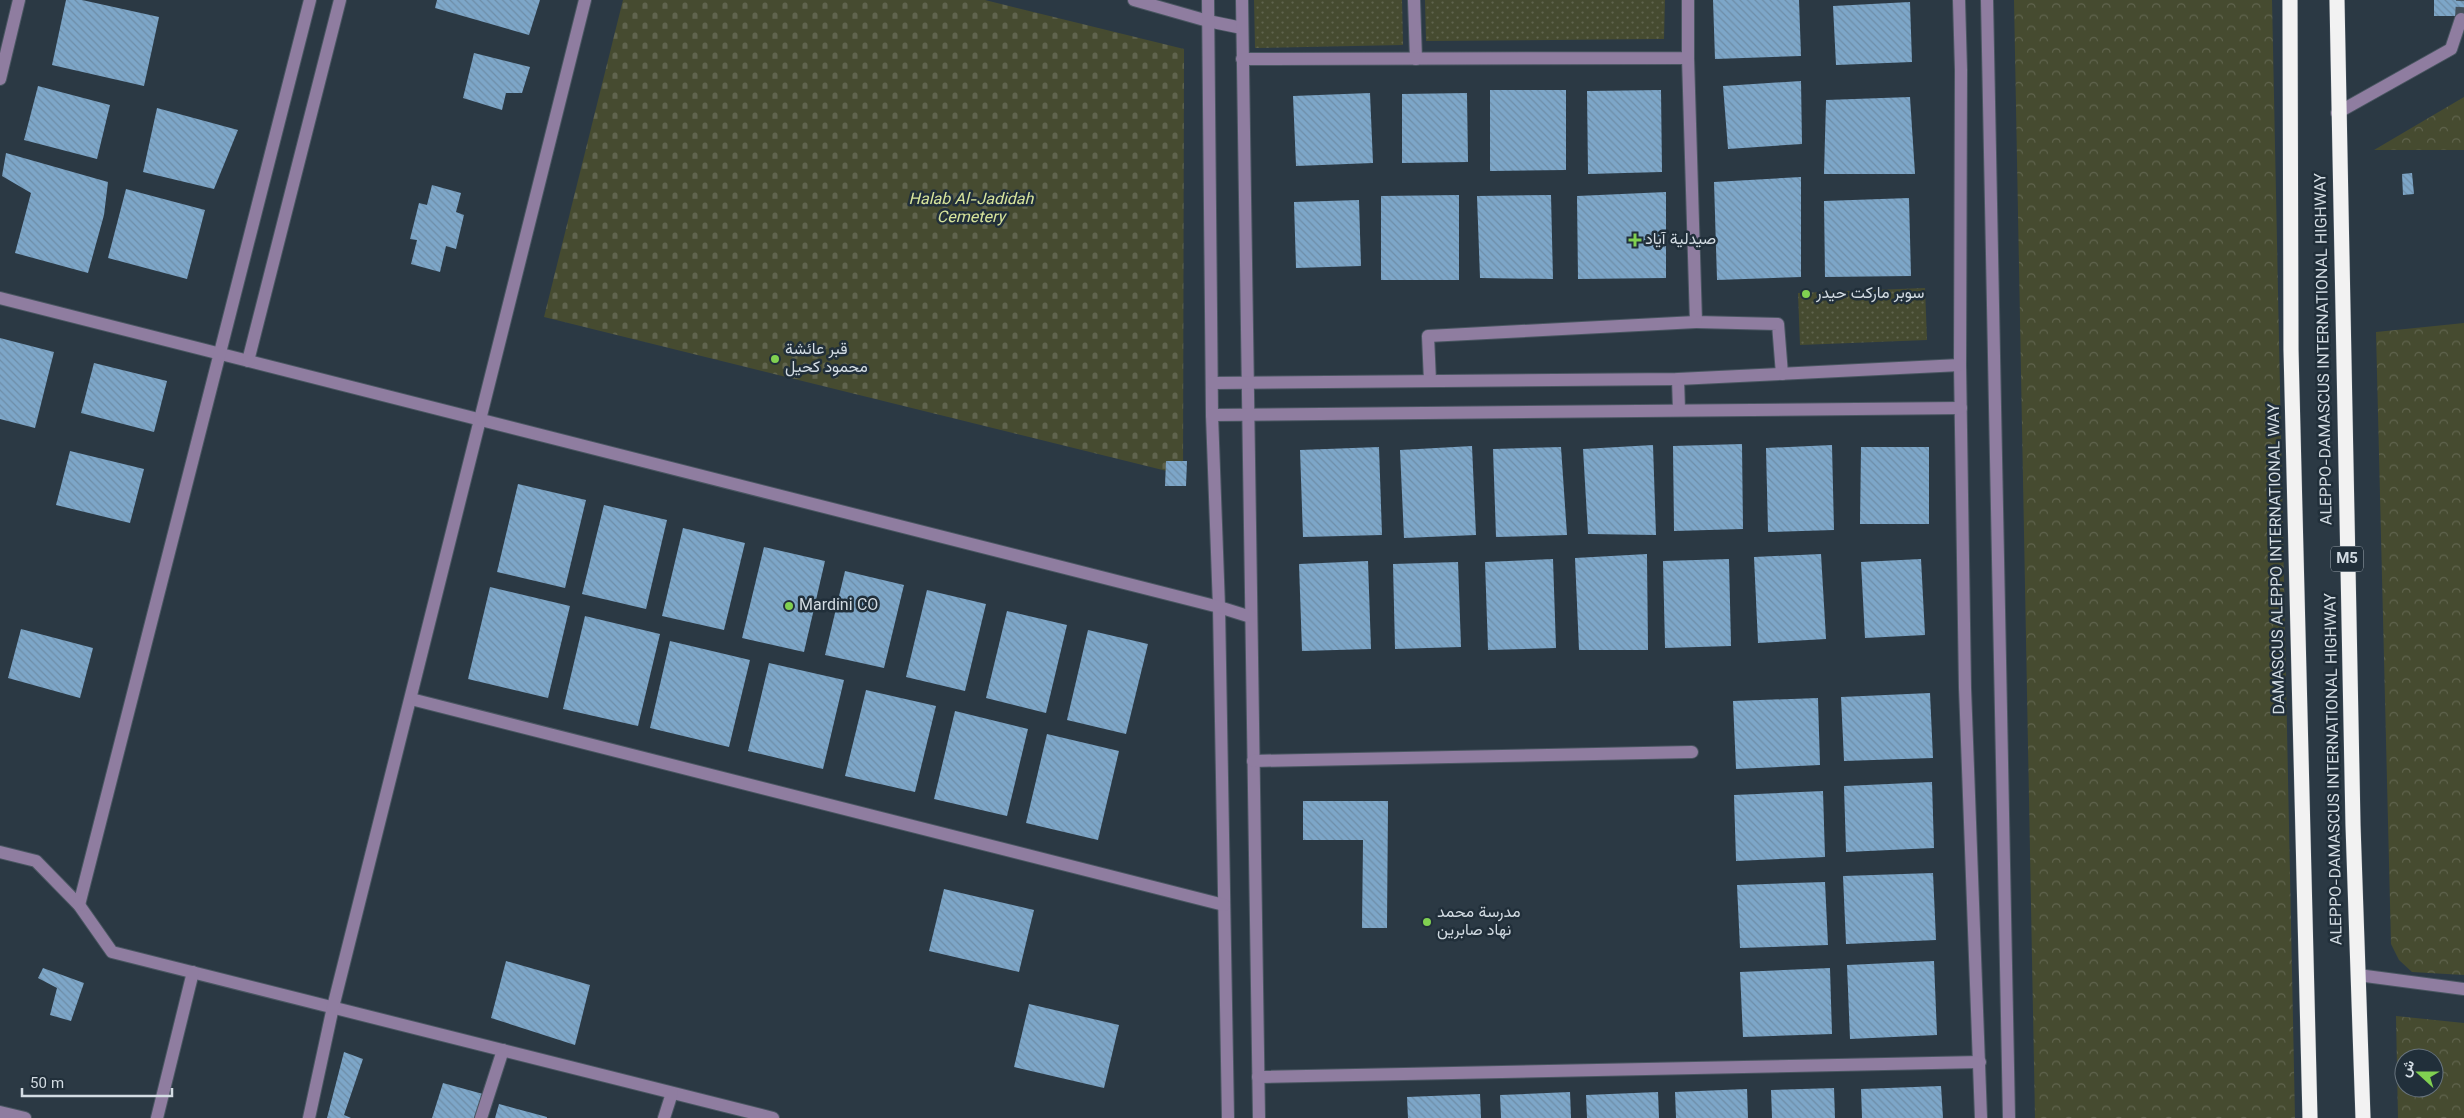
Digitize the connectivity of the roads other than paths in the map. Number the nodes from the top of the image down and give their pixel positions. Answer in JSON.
{"nodes":[{"id":1,"x":19,"y":0,"type":"edge"},
{"id":2,"x":310,"y":0,"type":"edge"},
{"id":3,"x":340,"y":0,"type":"edge"},
{"id":4,"x":585,"y":0,"type":"edge"},
{"id":5,"x":1134,"y":0,"type":"edge"},
{"id":6,"x":1208,"y":0,"type":"edge"},
{"id":7,"x":1242,"y":0,"type":"edge"},
{"id":8,"x":1414,"y":0,"type":"edge"},
{"id":9,"x":1688,"y":0,"type":"edge"},
{"id":10,"x":1959,"y":0,"type":"edge"},
{"id":11,"x":1987,"y":0,"type":"edge"},
{"id":12,"x":2290,"y":0,"type":"edge"},
{"id":13,"x":2336,"y":0,"type":"edge"},
{"id":14,"x":2461,"y":19,"type":"dead end"},
{"id":15,"x":1208,"y":21,"type":"junction"},
{"id":16,"x":1242,"y":28,"type":"junction"},
{"id":17,"x":1688,"y":58,"type":"junction"},
{"id":18,"x":1242,"y":59,"type":"junction"},
{"id":19,"x":1416,"y":59,"type":"junction"},
{"id":20,"x":0,"y":79,"type":"edge"},
{"id":21,"x":2338,"y":113,"type":"junction"},
{"id":22,"x":0,"y":298,"type":"edge"},
{"id":23,"x":1696,"y":322,"type":"junction"},
{"id":24,"x":220,"y":354,"type":"junction"},
{"id":25,"x":248,"y":361,"type":"junction"},
{"id":26,"x":1960,"y":365,"type":"junction"},
{"id":27,"x":1782,"y":374,"type":"junction"},
{"id":28,"x":1678,"y":379,"type":"junction"},
{"id":29,"x":1430,"y":381,"type":"junction"},
{"id":30,"x":1212,"y":383,"type":"junction"},
{"id":31,"x":1249,"y":383,"type":"junction"},
{"id":32,"x":1960,"y":408,"type":"junction"},
{"id":33,"x":1679,"y":410,"type":"junction"},
{"id":34,"x":1249,"y":414,"type":"junction"},
{"id":35,"x":1212,"y":415,"type":"junction"},
{"id":36,"x":480,"y":420,"type":"junction"},
{"id":37,"x":1219,"y":606,"type":"junction"},
{"id":38,"x":1251,"y":617,"type":"junction"},
{"id":39,"x":411,"y":699,"type":"junction"},
{"id":40,"x":1692,"y":752,"type":"dead end"},
{"id":41,"x":1253,"y":761,"type":"junction"},
{"id":42,"x":0,"y":852,"type":"edge"},
{"id":43,"x":79,"y":905,"type":"junction"},
{"id":44,"x":1224,"y":905,"type":"junction"},
{"id":45,"x":193,"y":972,"type":"junction"},
{"id":46,"x":2358,"y":975,"type":"junction"},
{"id":47,"x":2464,"y":989,"type":"edge"},
{"id":48,"x":333,"y":1007,"type":"junction"},
{"id":49,"x":503,"y":1050,"type":"junction"},
{"id":50,"x":1980,"y":1062,"type":"junction"},
{"id":51,"x":1258,"y":1077,"type":"junction"},
{"id":52,"x":672,"y":1093,"type":"junction"},
{"id":53,"x":0,"y":1112,"type":"edge"},
{"id":54,"x":25,"y":1118,"type":"edge"},
{"id":55,"x":157,"y":1118,"type":"edge"},
{"id":56,"x":309,"y":1118,"type":"edge"},
{"id":57,"x":481,"y":1118,"type":"edge"},
{"id":58,"x":664,"y":1118,"type":"edge"},
{"id":59,"x":773,"y":1118,"type":"edge"},
{"id":60,"x":1228,"y":1118,"type":"edge"},
{"id":61,"x":1259,"y":1118,"type":"edge"},
{"id":62,"x":1981,"y":1118,"type":"edge"},
{"id":63,"x":2009,"y":1118,"type":"edge"},
{"id":64,"x":2310,"y":1118,"type":"edge"},
{"id":65,"x":2363,"y":1118,"type":"edge"}],
"edges":[{"from":1,"to":20,"type":"street"},
{"from":2,"to":24,"type":"street"},
{"from":3,"to":25,"type":"street"},
{"from":4,"to":36,"type":"street"},
{"from":5,"to":15,"type":"street"},
{"from":6,"to":15,"type":"street"},
{"from":7,"to":16,"type":"street"},
{"from":8,"to":19,"type":"street"},
{"from":9,"to":17,"type":"street"},
{"from":10,"to":26,"type":"street"},
{"from":11,"to":63,"type":"street"},
{"from":12,"to":64,"type":"highway","name":"DAMASCUS ALEPPO INTERNATIONAL WAY"},
{"from":13,"to":21,"type":"highway","name":"ALEPPO-DAMASCUS INTERNATIONAL HIGHWAY","number":"M5"},
{"from":14,"to":21,"type":"street"},
{"from":15,"to":16,"type":"street"},
{"from":15,"to":30,"type":"street"},
{"from":16,"to":18,"type":"street"},
{"from":17,"to":19,"type":"street"},
{"from":17,"to":23,"type":"street"},
{"from":18,"to":19,"type":"street"},
{"from":18,"to":31,"type":"street"},
{"from":21,"to":46,"type":"highway","name":"ALEPPO-DAMASCUS INTERNATIONAL HIGHWAY","number":"M5"},
{"from":22,"to":24,"type":"street"},
{"from":23,"to":27,"type":"street"},
{"from":23,"to":29,"type":"street"},
{"from":24,"to":25,"type":"street"},
{"from":24,"to":43,"type":"street"},
{"from":25,"to":36,"type":"street"},
{"from":26,"to":27,"type":"street"},
{"from":26,"to":32,"type":"street"},
{"from":27,"to":28,"type":"street"},
{"from":28,"to":29,"type":"street"},
{"from":28,"to":33,"type":"street"},
{"from":29,"to":31,"type":"street"},
{"from":30,"to":31,"type":"street"},
{"from":30,"to":35,"type":"street"},
{"from":31,"to":34,"type":"street"},
{"from":32,"to":33,"type":"street"},
{"from":32,"to":50,"type":"street"},
{"from":33,"to":34,"type":"street"},
{"from":34,"to":35,"type":"street"},
{"from":34,"to":38,"type":"street"},
{"from":35,"to":37,"type":"street"},
{"from":36,"to":37,"type":"street"},
{"from":36,"to":39,"type":"street"},
{"from":37,"to":38,"type":"street"},
{"from":37,"to":44,"type":"street"},
{"from":38,"to":41,"type":"street"},
{"from":39,"to":44,"type":"street"},
{"from":39,"to":48,"type":"street"},
{"from":40,"to":41,"type":"street"},
{"from":41,"to":51,"type":"street"},
{"from":42,"to":43,"type":"street"},
{"from":43,"to":45,"type":"street"},
{"from":44,"to":60,"type":"street"},
{"from":45,"to":48,"type":"street"},
{"from":45,"to":55,"type":"street"},
{"from":46,"to":47,"type":"street"},
{"from":46,"to":65,"type":"highway","name":"ALEPPO-DAMASCUS INTERNATIONAL HIGHWAY","number":"M5"},
{"from":48,"to":49,"type":"street"},
{"from":48,"to":56,"type":"street"},
{"from":49,"to":52,"type":"street"},
{"from":49,"to":57,"type":"street"},
{"from":50,"to":51,"type":"street"},
{"from":50,"to":62,"type":"street"},
{"from":51,"to":61,"type":"street"},
{"from":52,"to":58,"type":"street"},
{"from":52,"to":59,"type":"street"},
{"from":53,"to":54,"type":"street"}]}
